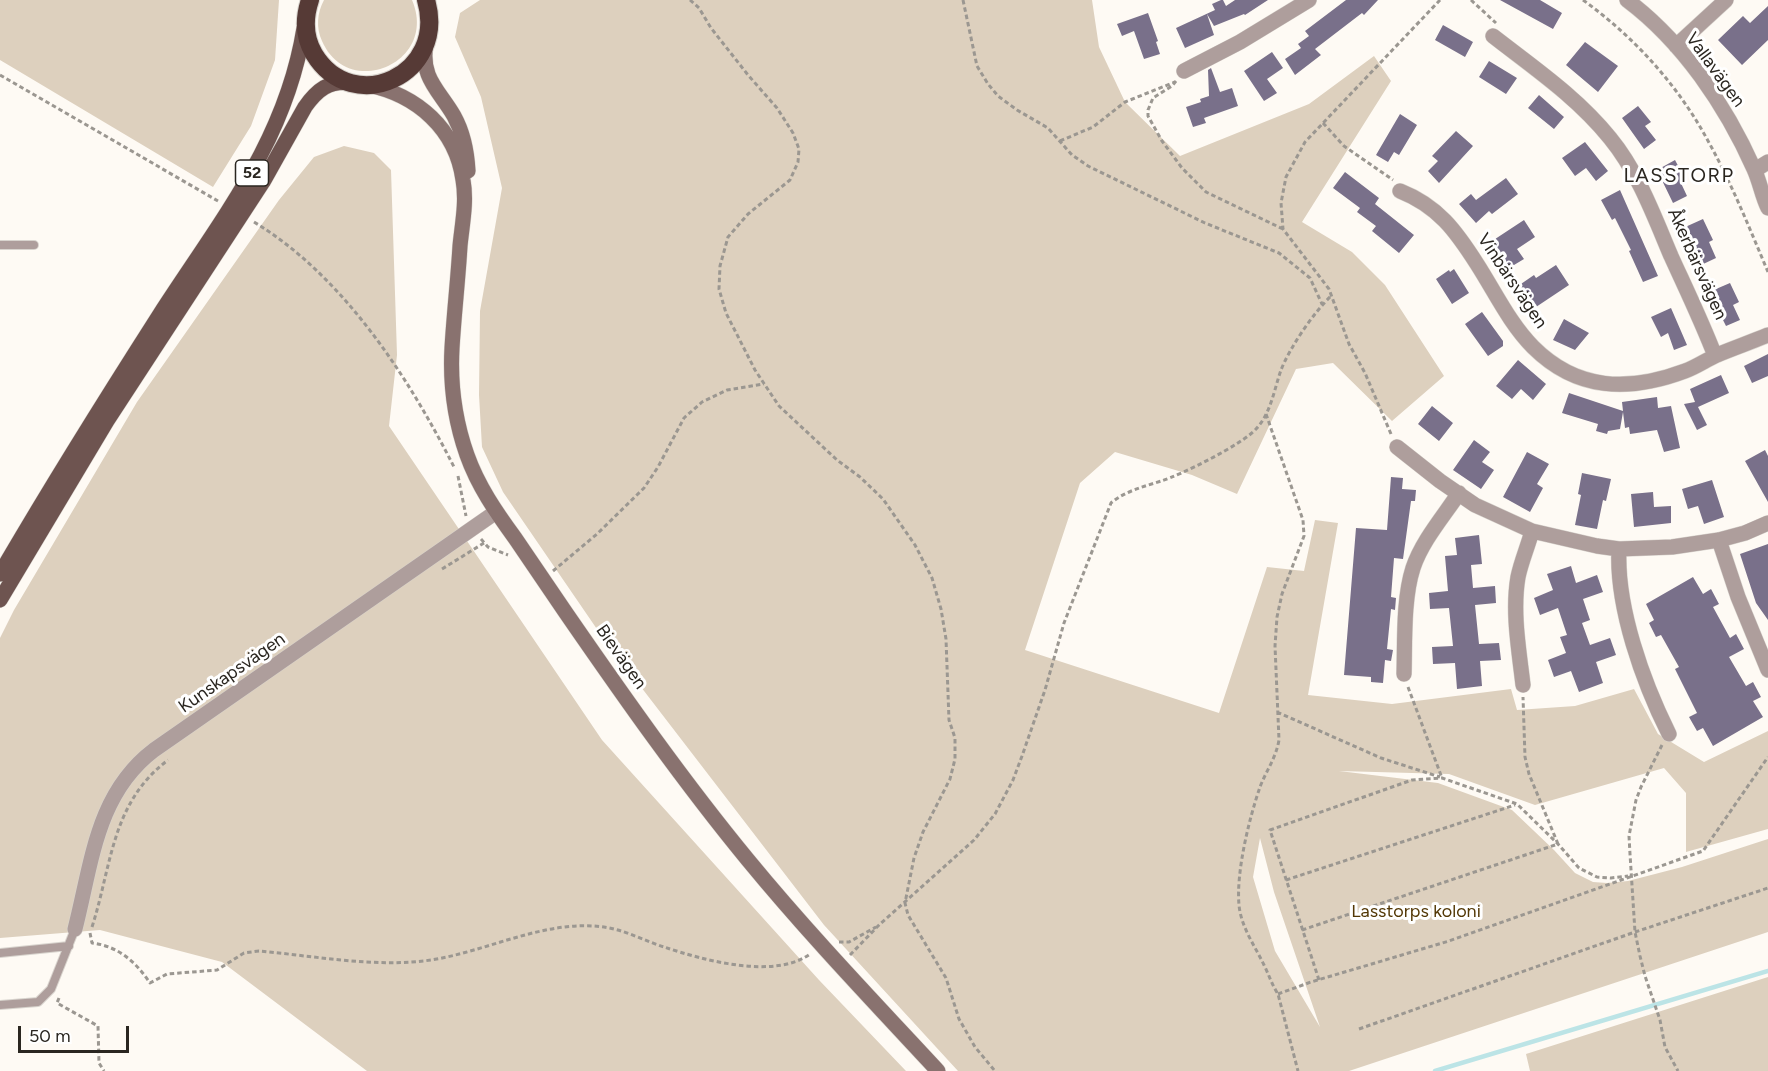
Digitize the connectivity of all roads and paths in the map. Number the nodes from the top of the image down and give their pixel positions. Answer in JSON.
{"nodes":[{"id":1,"x":426,"y":0,"type":"edge"},
{"id":2,"x":435,"y":0,"type":"edge"},
{"id":3,"x":690,"y":0,"type":"edge"},
{"id":4,"x":963,"y":0,"type":"edge"},
{"id":5,"x":1309,"y":0,"type":"edge"},
{"id":6,"x":1440,"y":0,"type":"edge"},
{"id":7,"x":1471,"y":0,"type":"edge"},
{"id":8,"x":1583,"y":0,"type":"edge"},
{"id":9,"x":1627,"y":0,"type":"edge"},
{"id":10,"x":1726,"y":0,"type":"edge"},
{"id":11,"x":308,"y":6,"type":"edge"},
{"id":12,"x":1493,"y":36,"type":"joint"},
{"id":13,"x":428,"y":37,"type":"junction"},
{"id":14,"x":1676,"y":46,"type":"junction"},
{"id":15,"x":0,"y":75,"type":"edge"},
{"id":16,"x":1180,"y":76,"type":"junction"},
{"id":17,"x":359,"y":84,"type":"junction"},
{"id":18,"x":1323,"y":123,"type":"junction"},
{"id":19,"x":1060,"y":141,"type":"junction"},
{"id":20,"x":1761,"y":166,"type":"edge"},
{"id":21,"x":464,"y":189,"type":"junction"},
{"id":22,"x":1400,"y":191,"type":"joint"},
{"id":23,"x":218,"y":201,"type":"dead end"},
{"id":24,"x":1768,"y":208,"type":"edge"},
{"id":25,"x":252,"y":221,"type":"dead end"},
{"id":26,"x":1284,"y":229,"type":"junction"},
{"id":27,"x":0,"y":245,"type":"edge"},
{"id":28,"x":34,"y":245,"type":"dead end"},
{"id":29,"x":1768,"y":272,"type":"edge"},
{"id":30,"x":1332,"y":295,"type":"junction"},
{"id":31,"x":1322,"y":304,"type":"junction"},
{"id":32,"x":1768,"y":335,"type":"edge"},
{"id":33,"x":1715,"y":356,"type":"junction"},
{"id":34,"x":765,"y":384,"type":"junction"},
{"id":35,"x":1266,"y":414,"type":"junction"},
{"id":36,"x":1397,"y":447,"type":"joint"},
{"id":37,"x":1459,"y":494,"type":"junction"},
{"id":38,"x":496,"y":513,"type":"junction"},
{"id":39,"x":1768,"y":523,"type":"edge"},
{"id":40,"x":474,"y":529,"type":"junction"},
{"id":41,"x":1532,"y":531,"type":"junction"},
{"id":42,"x":1719,"y":540,"type":"junction"},
{"id":43,"x":1619,"y":549,"type":"junction"},
{"id":44,"x":438,"y":572,"type":"dead end"},
{"id":45,"x":0,"y":574,"type":"edge"},
{"id":46,"x":543,"y":579,"type":"junction"},
{"id":47,"x":0,"y":600,"type":"edge"},
{"id":48,"x":1768,"y":670,"type":"edge"},
{"id":49,"x":1404,"y":674,"type":"joint"},
{"id":50,"x":1523,"y":685,"type":"joint"},
{"id":51,"x":1276,"y":712,"type":"junction"},
{"id":52,"x":1669,"y":734,"type":"joint"},
{"id":53,"x":1768,"y":757,"type":"edge"},
{"id":54,"x":170,"y":758,"type":"dead end"},
{"id":55,"x":1442,"y":778,"type":"junction"},
{"id":56,"x":1517,"y":804,"type":"junction"},
{"id":57,"x":1558,"y":844,"type":"junction"},
{"id":58,"x":1632,"y":876,"type":"junction"},
{"id":59,"x":1286,"y":880,"type":"junction"},
{"id":60,"x":1768,"y":888,"type":"edge"},
{"id":61,"x":905,"y":903,"type":"junction"},
{"id":62,"x":880,"y":924,"type":"junction"},
{"id":63,"x":1302,"y":930,"type":"junction"},
{"id":64,"x":1635,"y":932,"type":"junction"},
{"id":65,"x":84,"y":934,"type":"junction"},
{"id":66,"x":821,"y":944,"type":"junction"},
{"id":67,"x":69,"y":946,"type":"junction"},
{"id":68,"x":0,"y":953,"type":"edge"},
{"id":69,"x":840,"y":964,"type":"junction"},
{"id":70,"x":1318,"y":980,"type":"junction"},
{"id":71,"x":60,"y":994,"type":"dead end"},
{"id":72,"x":1278,"y":994,"type":"junction"},
{"id":73,"x":0,"y":1005,"type":"edge"},
{"id":74,"x":1359,"y":1029,"type":"dead end"},
{"id":75,"x":104,"y":1071,"type":"edge"},
{"id":76,"x":938,"y":1071,"type":"edge"},
{"id":77,"x":994,"y":1071,"type":"edge"},
{"id":78,"x":1298,"y":1071,"type":"edge"},
{"id":79,"x":1678,"y":1071,"type":"edge"}],
"edges":[{"from":1,"to":13,"type":"highway"},
{"from":2,"to":13,"type":"highway","number":"52"},
{"from":3,"to":34,"type":"path"},
{"from":4,"to":19,"type":"path"},
{"from":5,"to":16,"type":"street"},
{"from":6,"to":18,"type":"path"},
{"from":7,"to":12,"type":"path"},
{"from":8,"to":29,"type":"path"},
{"from":9,"to":14,"type":"street","name":"Vallavägen"},
{"from":10,"to":14,"type":"street"},
{"from":11,"to":17,"type":"highway","number":"52"},
{"from":11,"to":45,"type":"main road","number":"52"},
{"from":12,"to":33,"type":"street","name":"Åkerbärsvägen"},
{"from":13,"to":17,"type":"highway","number":"52"},
{"from":13,"to":21,"type":"street","name":"Bievägen"},
{"from":14,"to":20,"type":"street","name":"Vallavägen"},
{"from":15,"to":23,"type":"path"},
{"from":16,"to":19,"type":"path"},
{"from":16,"to":26,"type":"path"},
{"from":17,"to":21,"type":"street","name":"Bievägen"},
{"from":17,"to":47,"type":"main road","number":"52"},
{"from":18,"to":22,"type":"path"},
{"from":18,"to":26,"type":"path"},
{"from":19,"to":31,"type":"path"},
{"from":20,"to":24,"type":"street","name":"Vallavägen"},
{"from":21,"to":38,"type":"street","name":"Bievägen"},
{"from":22,"to":33,"type":"street","name":"Vinbärsvägen"},
{"from":25,"to":40,"type":"path"},
{"from":26,"to":30,"type":"path"},
{"from":27,"to":28,"type":"lane"},
{"from":30,"to":31,"type":"path"},
{"from":30,"to":36,"type":"path"},
{"from":31,"to":35,"type":"path"},
{"from":32,"to":33,"type":"street","name":"Vinbärsvägen"},
{"from":34,"to":46,"type":"path"},
{"from":34,"to":61,"type":"path"},
{"from":35,"to":51,"type":"path"},
{"from":35,"to":61,"type":"path"},
{"from":36,"to":37,"type":"street"},
{"from":37,"to":41,"type":"street"},
{"from":37,"to":49,"type":"street"},
{"from":38,"to":40,"type":"street","name":"Kunskapsvägen"},
{"from":38,"to":46,"type":"street","name":"Bievägen"},
{"from":39,"to":42,"type":"street"},
{"from":40,"to":44,"type":"path"},
{"from":40,"to":65,"type":"street","name":"Kunskapsvägen"},
{"from":41,"to":43,"type":"street"},
{"from":41,"to":50,"type":"street"},
{"from":42,"to":43,"type":"street"},
{"from":42,"to":48,"type":"street"},
{"from":43,"to":52,"type":"street"},
{"from":46,"to":66,"type":"street","name":"Bievägen"},
{"from":49,"to":55,"type":"path"},
{"from":50,"to":57,"type":"path"},
{"from":51,"to":55,"type":"path"},
{"from":51,"to":72,"type":"path"},
{"from":52,"to":58,"type":"path"},
{"from":53,"to":58,"type":"path"},
{"from":54,"to":65,"type":"path"},
{"from":55,"to":56,"type":"path"},
{"from":55,"to":59,"type":"path"},
{"from":56,"to":57,"type":"path"},
{"from":56,"to":59,"type":"path"},
{"from":57,"to":58,"type":"path"},
{"from":57,"to":63,"type":"path"},
{"from":58,"to":64,"type":"path"},
{"from":58,"to":70,"type":"path"},
{"from":59,"to":63,"type":"path"},
{"from":60,"to":64,"type":"path"},
{"from":61,"to":62,"type":"path"},
{"from":61,"to":77,"type":"path"},
{"from":62,"to":66,"type":"path"},
{"from":62,"to":69,"type":"path"},
{"from":63,"to":70,"type":"path"},
{"from":64,"to":74,"type":"path"},
{"from":64,"to":79,"type":"path"},
{"from":65,"to":66,"type":"path"},
{"from":65,"to":67,"type":"lane"},
{"from":66,"to":69,"type":"street","name":"Bievägen"},
{"from":67,"to":68,"type":"lane"},
{"from":67,"to":73,"type":"lane"},
{"from":69,"to":76,"type":"street","name":"Bievägen"},
{"from":70,"to":72,"type":"path"},
{"from":71,"to":75,"type":"path"},
{"from":72,"to":78,"type":"path"}]}
